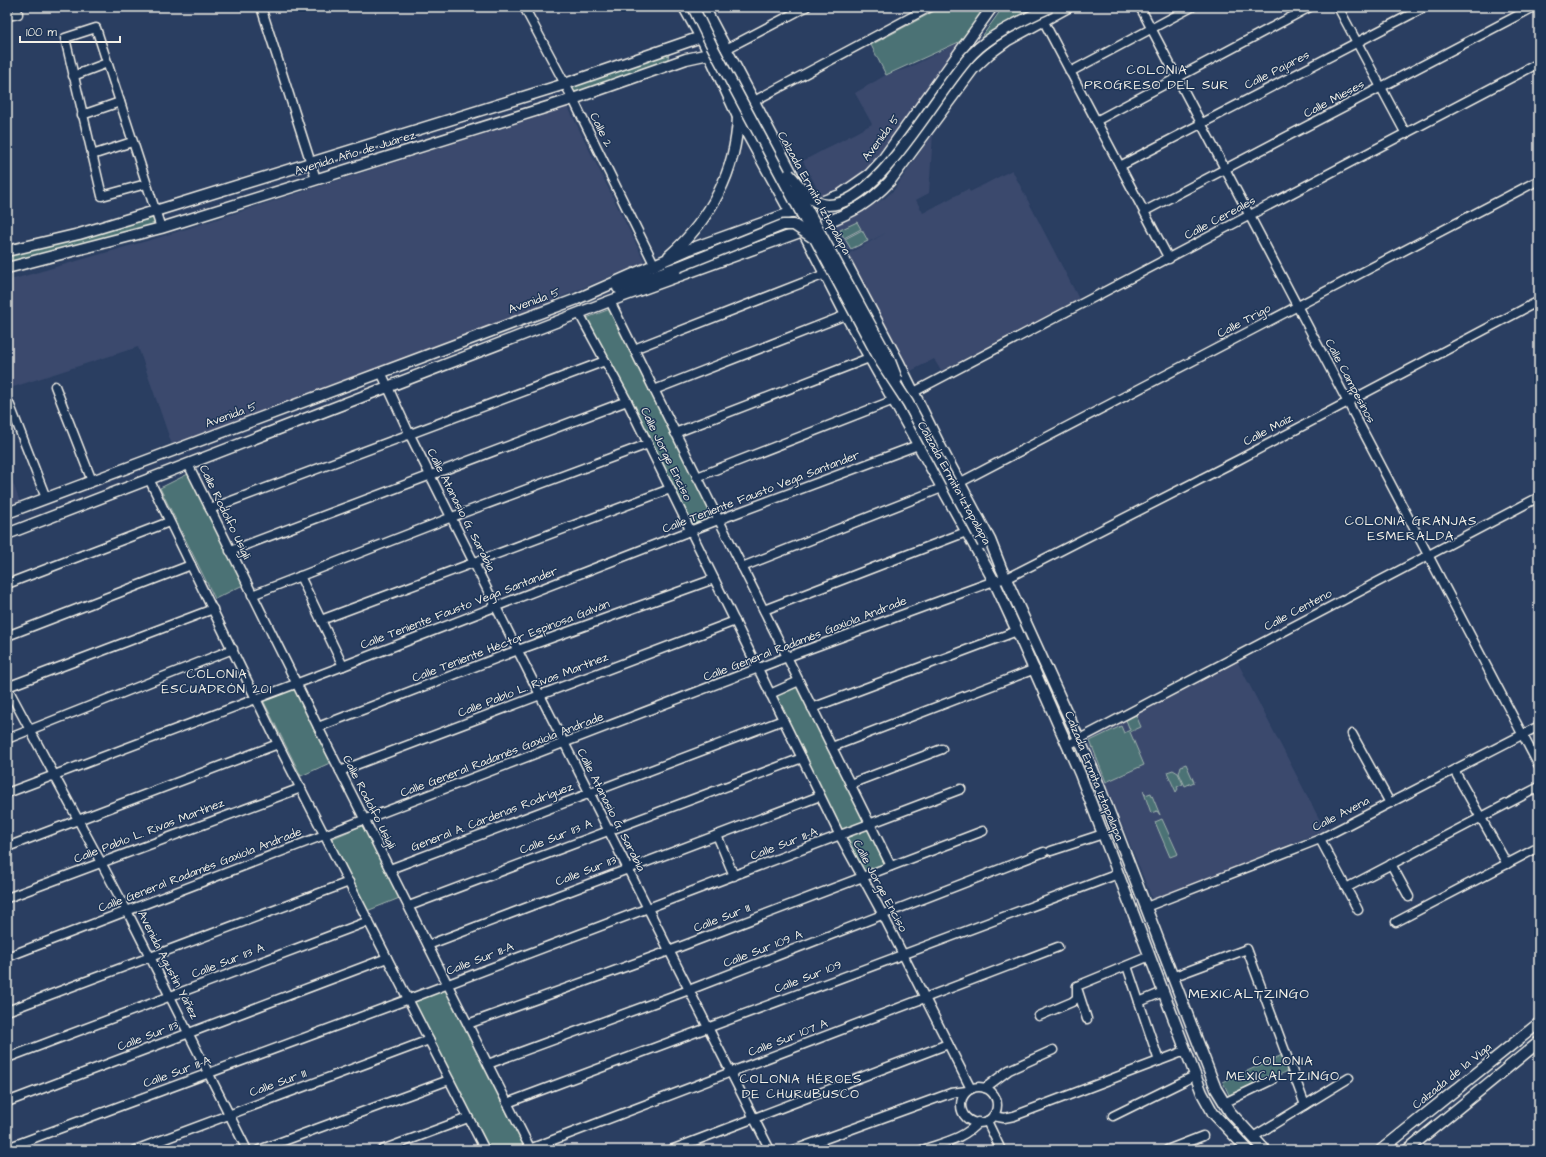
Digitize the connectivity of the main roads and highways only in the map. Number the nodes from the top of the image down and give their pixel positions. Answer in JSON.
{"nodes":[{"id":1,"x":684,"y":7,"type":"edge"},
{"id":2,"x":693,"y":7,"type":"edge"},
{"id":3,"x":704,"y":7,"type":"edge"},
{"id":4,"x":992,"y":7,"type":"edge"},
{"id":5,"x":1050,"y":7,"type":"edge"},
{"id":6,"x":1068,"y":7,"type":"edge"},
{"id":7,"x":701,"y":37,"type":"junction"},
{"id":8,"x":680,"y":45,"type":"junction"},
{"id":9,"x":709,"y":54,"type":"junction"},
{"id":10,"x":686,"y":59,"type":"junction"},
{"id":11,"x":506,"y":102,"type":"junction"},
{"id":12,"x":738,"y":117,"type":"junction"},
{"id":13,"x":510,"y":118,"type":"junction"},
{"id":14,"x":784,"y":160,"type":"junction"},
{"id":15,"x":768,"y":170,"type":"junction"},
{"id":16,"x":789,"y":174,"type":"junction"},
{"id":17,"x":810,"y":205,"type":"junction"},
{"id":18,"x":791,"y":213,"type":"junction"},
{"id":19,"x":825,"y":223,"type":"junction"},
{"id":20,"x":804,"y":231,"type":"junction"},
{"id":21,"x":820,"y":246,"type":"junction"},
{"id":22,"x":7,"y":251,"type":"edge"},
{"id":23,"x":840,"y":252,"type":"junction"},
{"id":24,"x":656,"y":266,"type":"junction"},
{"id":25,"x":7,"y":268,"type":"edge"},
{"id":26,"x":822,"y":269,"type":"junction"},
{"id":27,"x":601,"y":290,"type":"junction"},
{"id":28,"x":902,"y":416,"type":"junction"},
{"id":29,"x":7,"y":513,"type":"edge"},
{"id":30,"x":7,"y":534,"type":"edge"},
{"id":31,"x":1001,"y":568,"type":"junction"},
{"id":32,"x":1067,"y":711,"type":"junction"},
{"id":33,"x":1056,"y":716,"type":"junction"},
{"id":34,"x":1093,"y":770,"type":"junction"},
{"id":35,"x":1080,"y":774,"type":"junction"},
{"id":36,"x":1539,"y":1023,"type":"edge"},
{"id":37,"x":1539,"y":1042,"type":"edge"},
{"id":38,"x":1412,"y":1126,"type":"junction"},
{"id":39,"x":1421,"y":1139,"type":"junction"},
{"id":40,"x":1248,"y":1150,"type":"edge"},
{"id":41,"x":1265,"y":1150,"type":"edge"},
{"id":42,"x":1381,"y":1150,"type":"edge"},
{"id":43,"x":1407,"y":1150,"type":"edge"}],
"edges":[{"from":1,"to":7,"type":"main road","name":"Calzada Ermita Iztapalapa"},
{"from":2,"to":21,"type":"main road","name":"Calzada Ermita Iztapalapa","bridge":true},
{"from":3,"to":14,"type":"main road","name":"Calzada Ermita Iztapalapa"},
{"from":4,"to":17,"type":"main road","name":"Avenida 5"},
{"from":5,"to":16,"type":"main road","bridge":true},
{"from":6,"to":19,"type":"main road"},
{"from":7,"to":8,"type":"main road","name":"Avenida Año de Juárez"},
{"from":7,"to":9,"type":"main road","name":"Calzada Ermita Iztapalapa"},
{"from":8,"to":10,"type":"main road"},
{"from":8,"to":11,"type":"main road","name":"Avenida Año de Juárez"},
{"from":9,"to":10,"type":"main road","name":"Avenida Año de Juárez"},
{"from":9,"to":12,"type":"main road","name":"Calzada Ermita Iztapalapa"},
{"from":9,"to":16,"type":"main road","name":"Calzada Ermita Iztapalapa"},
{"from":10,"to":13,"type":"main road","name":"Avenida Año de Juárez"},
{"from":11,"to":13,"type":"main road"},
{"from":11,"to":22,"type":"main road","name":"Avenida Año de Juárez"},
{"from":12,"to":15,"type":"main road","name":"Calzada Ermita Iztapalapa"},
{"from":12,"to":24,"type":"main road"},
{"from":13,"to":25,"type":"main road","name":"Avenida Año de Juárez"},
{"from":14,"to":15,"type":"main road"},
{"from":14,"to":17,"type":"main road","name":"Calzada Ermita Iztapalapa"},
{"from":15,"to":18,"type":"main road","name":"Calzada Ermita Iztapalapa"},
{"from":16,"to":28,"type":"main road","name":"Calzada Ermita Iztapalapa","bridge":true},
{"from":17,"to":18,"type":"main road","name":"Avenida 5"},
{"from":18,"to":24,"type":"main road","name":"Avenida 5"},
{"from":19,"to":20,"type":"main road"},
{"from":19,"to":23,"type":"main road","name":"Calzada Ermita Iztapalapa"},
{"from":20,"to":26,"type":"main road","name":"Calzada Ermita Iztapalapa"},
{"from":20,"to":30,"type":"main road"},
{"from":21,"to":27,"type":"main road","bridge":true},
{"from":21,"to":31,"type":"main road","name":"Calzada Ermita Iztapalapa","bridge":true},
{"from":23,"to":26,"type":"main road"},
{"from":23,"to":31,"type":"main road","name":"Calzada Ermita Iztapalapa"},
{"from":24,"to":27,"type":"main road","name":"Avenida 5"},
{"from":26,"to":28,"type":"main road","name":"Calzada Ermita Iztapalapa"},
{"from":27,"to":29,"type":"main road","name":"Avenida 5"},
{"from":28,"to":33,"type":"main road","name":"Calzada Ermita Iztapalapa"},
{"from":31,"to":32,"type":"main road","name":"Calzada Ermita Iztapalapa"},
{"from":32,"to":33,"type":"main road"},
{"from":32,"to":34,"type":"main road","name":"Calzada Ermita Iztapalapa"},
{"from":33,"to":35,"type":"main road","name":"Calzada Ermita Iztapalapa"},
{"from":34,"to":35,"type":"main road"},
{"from":34,"to":41,"type":"main road","name":"Calzada Ermita Iztapalapa"},
{"from":35,"to":40,"type":"main road","name":"Calzada Ermita Iztapalapa"},
{"from":36,"to":38,"type":"main road","name":"Calzada de la Viga"},
{"from":37,"to":39,"type":"main road"},
{"from":38,"to":39,"type":"main road"},
{"from":38,"to":42,"type":"main road","name":"Calzada de la Viga"},
{"from":39,"to":43,"type":"main road"}]}
